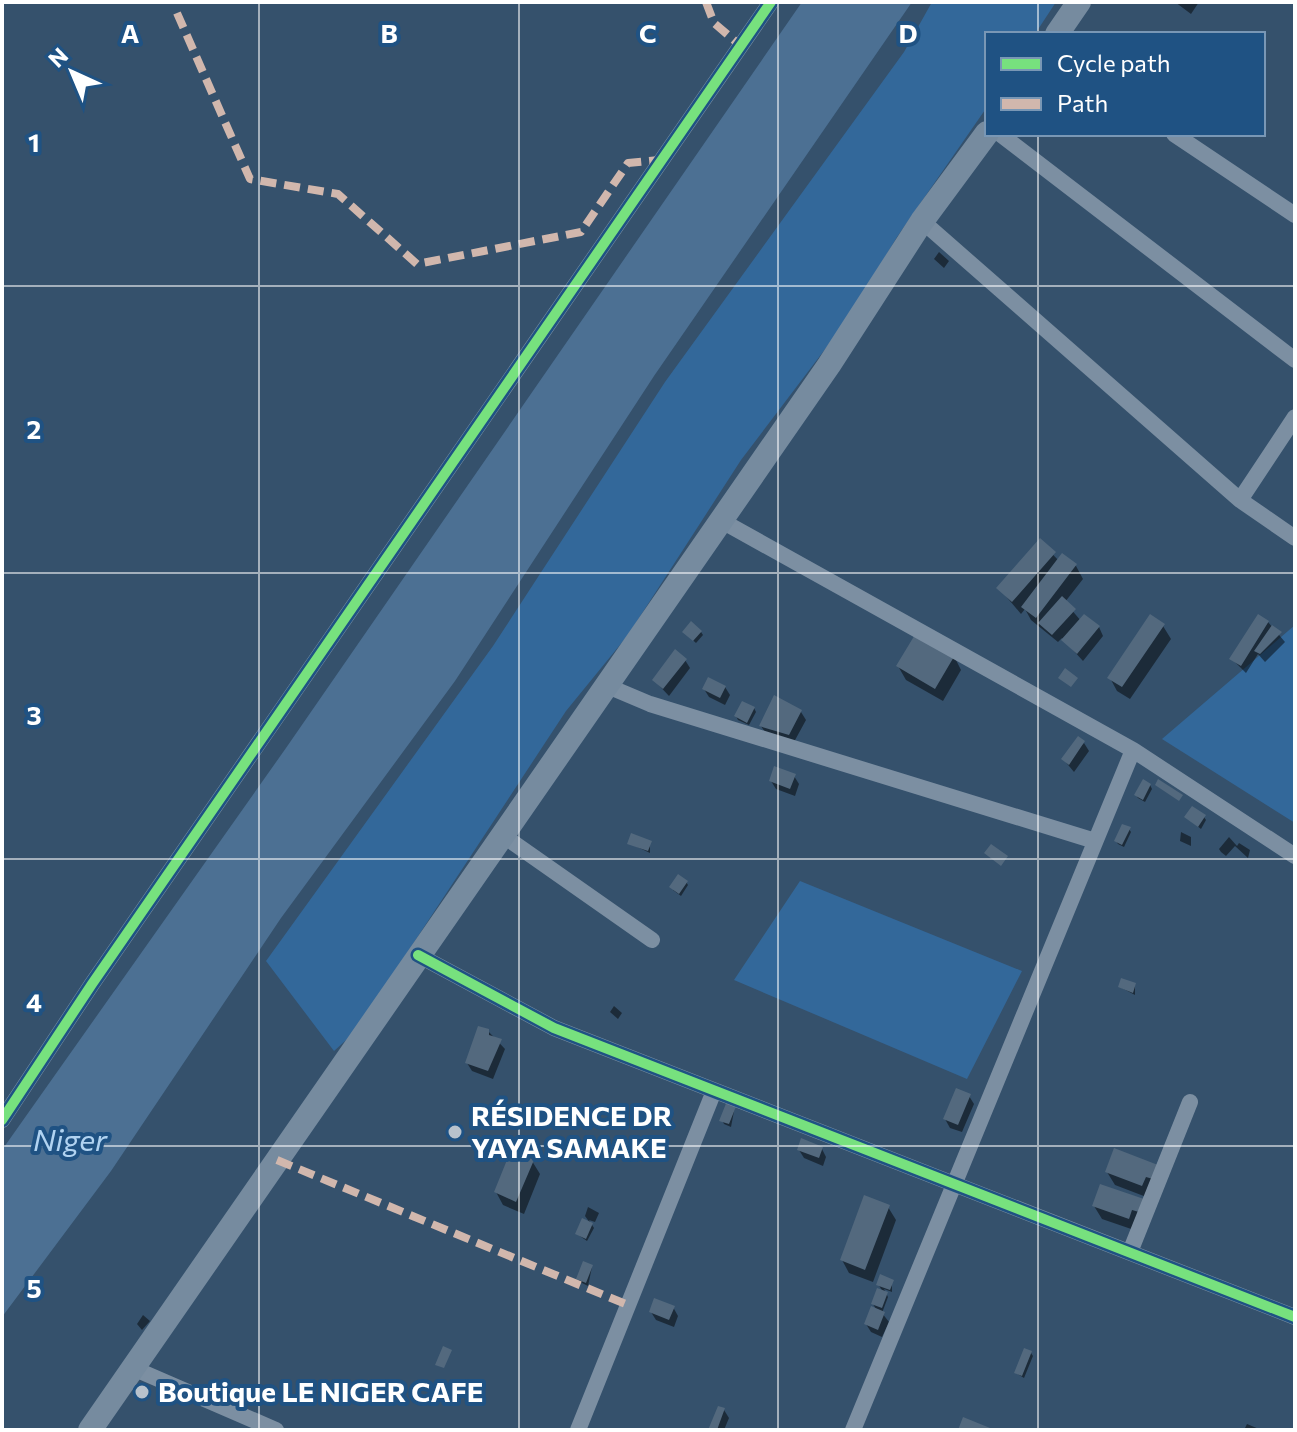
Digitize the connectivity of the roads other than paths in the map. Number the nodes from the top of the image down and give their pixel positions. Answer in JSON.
{"nodes":[{"id":1,"x":771,"y":2,"type":"edge"},
{"id":2,"x":1079,"y":2,"type":"edge"},
{"id":3,"x":1058,"y":32,"type":"edge"},
{"id":4,"x":985,"y":136,"type":"edge"},
{"id":5,"x":1003,"y":136,"type":"edge"},
{"id":6,"x":1177,"y":136,"type":"edge"},
{"id":7,"x":1295,"y":215,"type":"edge"},
{"id":8,"x":922,"y":221,"type":"junction"},
{"id":9,"x":1295,"y":360,"type":"edge"},
{"id":10,"x":1295,"y":417,"type":"edge"},
{"id":11,"x":1240,"y":500,"type":"junction"},
{"id":12,"x":720,"y":520,"type":"junction"},
{"id":13,"x":1295,"y":538,"type":"edge"},
{"id":14,"x":605,"y":685,"type":"junction"},
{"id":15,"x":1133,"y":750,"type":"junction"},
{"id":16,"x":501,"y":834,"type":"junction"},
{"id":17,"x":1095,"y":841,"type":"junction"},
{"id":18,"x":1295,"y":856,"type":"edge"},
{"id":19,"x":652,"y":940,"type":"dead end"},
{"id":20,"x":418,"y":955,"type":"junction"},
{"id":21,"x":714,"y":1091,"type":"junction"},
{"id":22,"x":1190,"y":1102,"type":"dead end"},
{"id":23,"x":2,"y":1120,"type":"edge"},
{"id":24,"x":954,"y":1184,"type":"junction"},
{"id":25,"x":1130,"y":1252,"type":"junction"},
{"id":26,"x":1295,"y":1317,"type":"edge"},
{"id":27,"x":135,"y":1369,"type":"junction"},
{"id":28,"x":90,"y":1430,"type":"edge"},
{"id":29,"x":276,"y":1430,"type":"edge"},
{"id":30,"x":578,"y":1430,"type":"edge"},
{"id":31,"x":853,"y":1430,"type":"edge"}],
"edges":[{"from":1,"to":23,"type":"street"},
{"from":2,"to":3,"type":"main road"},
{"from":4,"to":8,"type":"main road"},
{"from":5,"to":9,"type":"street"},
{"from":6,"to":7,"type":"street"},
{"from":8,"to":11,"type":"street"},
{"from":8,"to":12,"type":"main road"},
{"from":10,"to":11,"type":"street"},
{"from":11,"to":13,"type":"street"},
{"from":12,"to":14,"type":"main road"},
{"from":12,"to":15,"type":"street"},
{"from":14,"to":16,"type":"main road"},
{"from":14,"to":17,"type":"street"},
{"from":15,"to":17,"type":"street"},
{"from":15,"to":18,"type":"street"},
{"from":16,"to":19,"type":"street"},
{"from":16,"to":20,"type":"main road"},
{"from":17,"to":24,"type":"street"},
{"from":20,"to":21,"type":"street"},
{"from":20,"to":27,"type":"main road"},
{"from":21,"to":24,"type":"street"},
{"from":21,"to":30,"type":"street"},
{"from":22,"to":25,"type":"street"},
{"from":24,"to":25,"type":"street"},
{"from":24,"to":31,"type":"street"},
{"from":25,"to":26,"type":"street"},
{"from":27,"to":28,"type":"main road"},
{"from":27,"to":29,"type":"street"}]}
